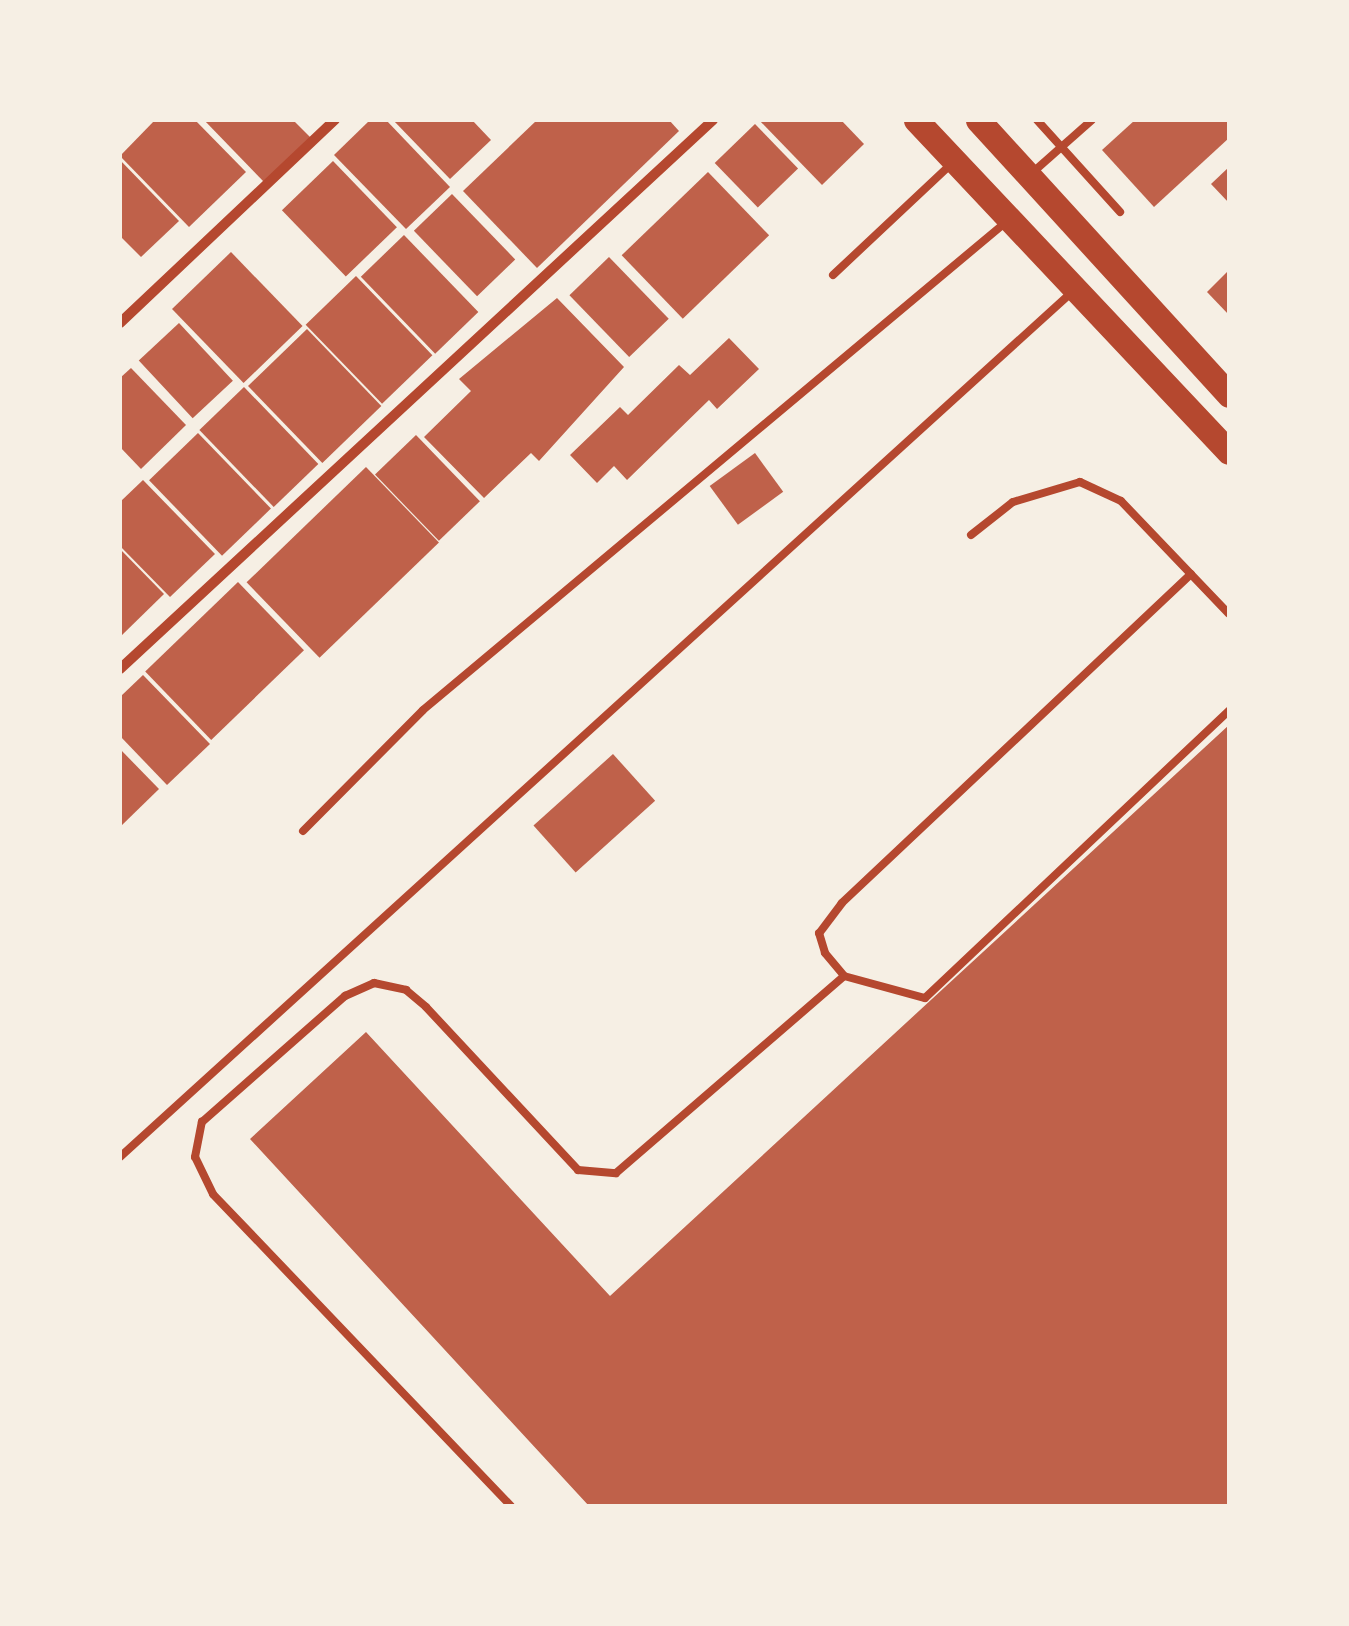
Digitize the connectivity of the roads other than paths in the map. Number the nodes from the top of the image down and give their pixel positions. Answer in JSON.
{"nodes":[{"id":1,"x":335,"y":120,"type":"edge"},
{"id":2,"x":713,"y":120,"type":"edge"},
{"id":3,"x":916,"y":120,"type":"edge"},
{"id":4,"x":978,"y":120,"type":"edge"},
{"id":5,"x":1036,"y":120,"type":"edge"},
{"id":6,"x":1092,"y":120,"type":"edge"},
{"id":7,"x":1061,"y":148,"type":"junction"},
{"id":8,"x":954,"y":160,"type":"junction"},
{"id":9,"x":1028,"y":176,"type":"junction"},
{"id":10,"x":1120,"y":212,"type":"dead end"},
{"id":11,"x":1010,"y":220,"type":"junction"},
{"id":12,"x":833,"y":275,"type":"dead end"},
{"id":13,"x":1076,"y":288,"type":"junction"},
{"id":14,"x":120,"y":324,"type":"edge"},
{"id":15,"x":1229,"y":395,"type":"edge"},
{"id":16,"x":1229,"y":452,"type":"edge"},
{"id":17,"x":971,"y":535,"type":"dead end"},
{"id":18,"x":1190,"y":574,"type":"junction"},
{"id":19,"x":1229,"y":614,"type":"edge"},
{"id":20,"x":120,"y":670,"type":"edge"},
{"id":21,"x":1229,"y":710,"type":"edge"},
{"id":22,"x":303,"y":831,"type":"dead end"},
{"id":23,"x":844,"y":976,"type":"junction"},
{"id":24,"x":120,"y":1157,"type":"edge"},
{"id":25,"x":511,"y":1506,"type":"edge"}],
"edges":[{"from":1,"to":14,"type":"street"},
{"from":2,"to":20,"type":"street"},
{"from":3,"to":8,"type":"main road"},
{"from":4,"to":9,"type":"main road"},
{"from":5,"to":7,"type":"lane"},
{"from":6,"to":7,"type":"lane"},
{"from":7,"to":9,"type":"lane"},
{"from":7,"to":10,"type":"lane"},
{"from":8,"to":11,"type":"main road"},
{"from":8,"to":12,"type":"lane"},
{"from":9,"to":15,"type":"main road"},
{"from":11,"to":13,"type":"main road"},
{"from":11,"to":22,"type":"lane"},
{"from":13,"to":16,"type":"main road"},
{"from":13,"to":24,"type":"lane"},
{"from":17,"to":18,"type":"lane"},
{"from":18,"to":19,"type":"lane"},
{"from":18,"to":23,"type":"lane"},
{"from":21,"to":23,"type":"lane"},
{"from":23,"to":25,"type":"lane"}]}
